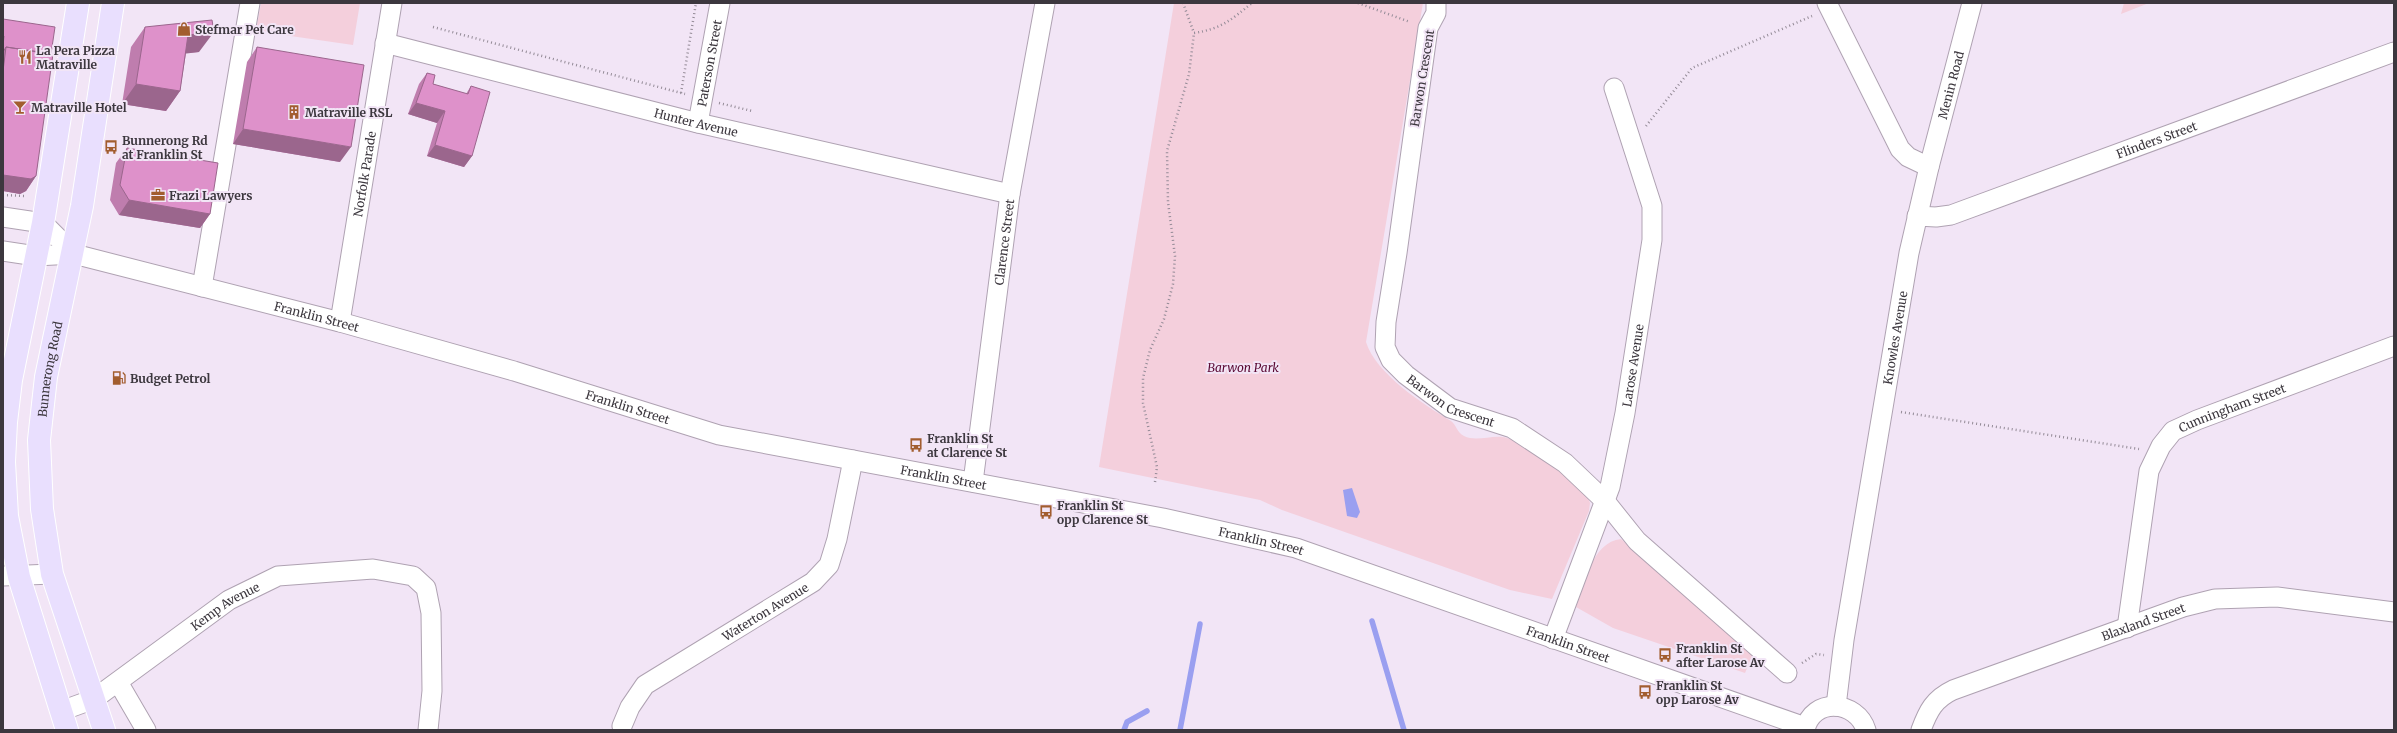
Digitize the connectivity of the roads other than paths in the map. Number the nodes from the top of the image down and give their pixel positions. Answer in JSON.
{"nodes":[{"id":1,"x":78,"y":3,"type":"edge"},
{"id":2,"x":113,"y":3,"type":"edge"},
{"id":3,"x":250,"y":3,"type":"edge"},
{"id":4,"x":392,"y":3,"type":"edge"},
{"id":5,"x":720,"y":3,"type":"edge"},
{"id":6,"x":1045,"y":3,"type":"edge"},
{"id":7,"x":1436,"y":3,"type":"edge"},
{"id":8,"x":1972,"y":3,"type":"edge"},
{"id":9,"x":1828,"y":6,"type":"edge"},
{"id":10,"x":385,"y":43,"type":"junction"},
{"id":11,"x":2394,"y":52,"type":"edge"},
{"id":12,"x":1614,"y":88,"type":"dead end"},
{"id":13,"x":698,"y":124,"type":"junction"},
{"id":14,"x":1929,"y":167,"type":"junction"},
{"id":15,"x":1010,"y":194,"type":"junction"},
{"id":16,"x":1917,"y":216,"type":"junction"},
{"id":17,"x":3,"y":217,"type":"edge"},
{"id":18,"x":42,"y":223,"type":"junction"},
{"id":19,"x":3,"y":250,"type":"edge"},
{"id":20,"x":74,"y":254,"type":"junction"},
{"id":21,"x":36,"y":256,"type":"junction"},
{"id":22,"x":202,"y":287,"type":"junction"},
{"id":23,"x":340,"y":322,"type":"junction"},
{"id":24,"x":2394,"y":346,"type":"edge"},
{"id":25,"x":853,"y":460,"type":"junction"},
{"id":26,"x":973,"y":482,"type":"junction"},
{"id":27,"x":1605,"y":501,"type":"junction"},
{"id":28,"x":52,"y":574,"type":"junction"},
{"id":29,"x":11,"y":576,"type":"edge"},
{"id":30,"x":2394,"y":612,"type":"edge"},
{"id":31,"x":2127,"y":628,"type":"junction"},
{"id":32,"x":1553,"y":640,"type":"junction"},
{"id":33,"x":1786,"y":673,"type":"road end"},
{"id":34,"x":118,"y":682,"type":"junction"},
{"id":35,"x":94,"y":699,"type":"junction"},
{"id":36,"x":1836,"y":706,"type":"junction"},
{"id":37,"x":64,"y":720,"type":"edge"},
{"id":38,"x":622,"y":726,"type":"dead end"},
{"id":39,"x":1805,"y":729,"type":"edge"},
{"id":40,"x":104,"y":730,"type":"edge"},
{"id":41,"x":146,"y":730,"type":"edge"},
{"id":42,"x":428,"y":730,"type":"edge"},
{"id":43,"x":1866,"y":730,"type":"edge"},
{"id":44,"x":1921,"y":730,"type":"edge"}],
"edges":[{"from":1,"to":18,"type":"main road"},
{"from":2,"to":20,"type":"main road","name":"Bunnerong Road"},
{"from":3,"to":22,"type":"street"},
{"from":4,"to":10,"type":"street","name":"Norfolk Parade"},
{"from":5,"to":13,"type":"street","name":"Paterson Street"},
{"from":6,"to":15,"type":"street","name":"Clarence Street"},
{"from":7,"to":27,"type":"street","name":"Barwon Crescent"},
{"from":8,"to":14,"type":"street","name":"Menin Road"},
{"from":9,"to":14,"type":"street"},
{"from":10,"to":13,"type":"street","name":"Hunter Avenue"},
{"from":10,"to":23,"type":"street","name":"Norfolk Parade"},
{"from":11,"to":16,"type":"street","name":"Flinders Street"},
{"from":12,"to":27,"type":"street","name":"Larose Avenue"},
{"from":13,"to":15,"type":"street","name":"Hunter Avenue"},
{"from":14,"to":16,"type":"street","name":"Knowles Avenue"},
{"from":15,"to":26,"type":"street","name":"Clarence Street"},
{"from":16,"to":36,"type":"street","name":"Knowles Avenue"},
{"from":17,"to":18,"type":"street"},
{"from":18,"to":20,"type":"street"},
{"from":18,"to":21,"type":"main road"},
{"from":19,"to":21,"type":"street"},
{"from":20,"to":21,"type":"street"},
{"from":20,"to":22,"type":"street","name":"Franklin Street"},
{"from":20,"to":28,"type":"main road","name":"Bunnerong Road"},
{"from":21,"to":29,"type":"main road"},
{"from":22,"to":23,"type":"street","name":"Franklin Street"},
{"from":23,"to":25,"type":"street","name":"Franklin Street"},
{"from":24,"to":31,"type":"street","name":"Cunningham Street"},
{"from":25,"to":26,"type":"street","name":"Franklin Street"},
{"from":25,"to":38,"type":"street","name":"Waterton Avenue"},
{"from":26,"to":32,"type":"street","name":"Franklin Street"},
{"from":27,"to":32,"type":"street","name":"Larose Avenue"},
{"from":27,"to":33,"type":"street","name":"Barwon Crescent"},
{"from":28,"to":29,"type":"street"},
{"from":28,"to":35,"type":"main road","name":"Bunnerong Road"},
{"from":29,"to":37,"type":"main road"},
{"from":30,"to":31,"type":"street","name":"Blaxland Street"},
{"from":31,"to":44,"type":"street","name":"Blaxland Street"},
{"from":32,"to":39,"type":"street","name":"Franklin Street"},
{"from":34,"to":35,"type":"street","name":"Kemp Avenue"},
{"from":34,"to":41,"type":"street"},
{"from":34,"to":42,"type":"street","name":"Kemp Avenue"},
{"from":35,"to":37,"type":"street","name":"Kemp Avenue"},
{"from":35,"to":40,"type":"main road","name":"Bunnerong Road"},
{"from":36,"to":39,"type":"street"},
{"from":36,"to":43,"type":"street"}]}
